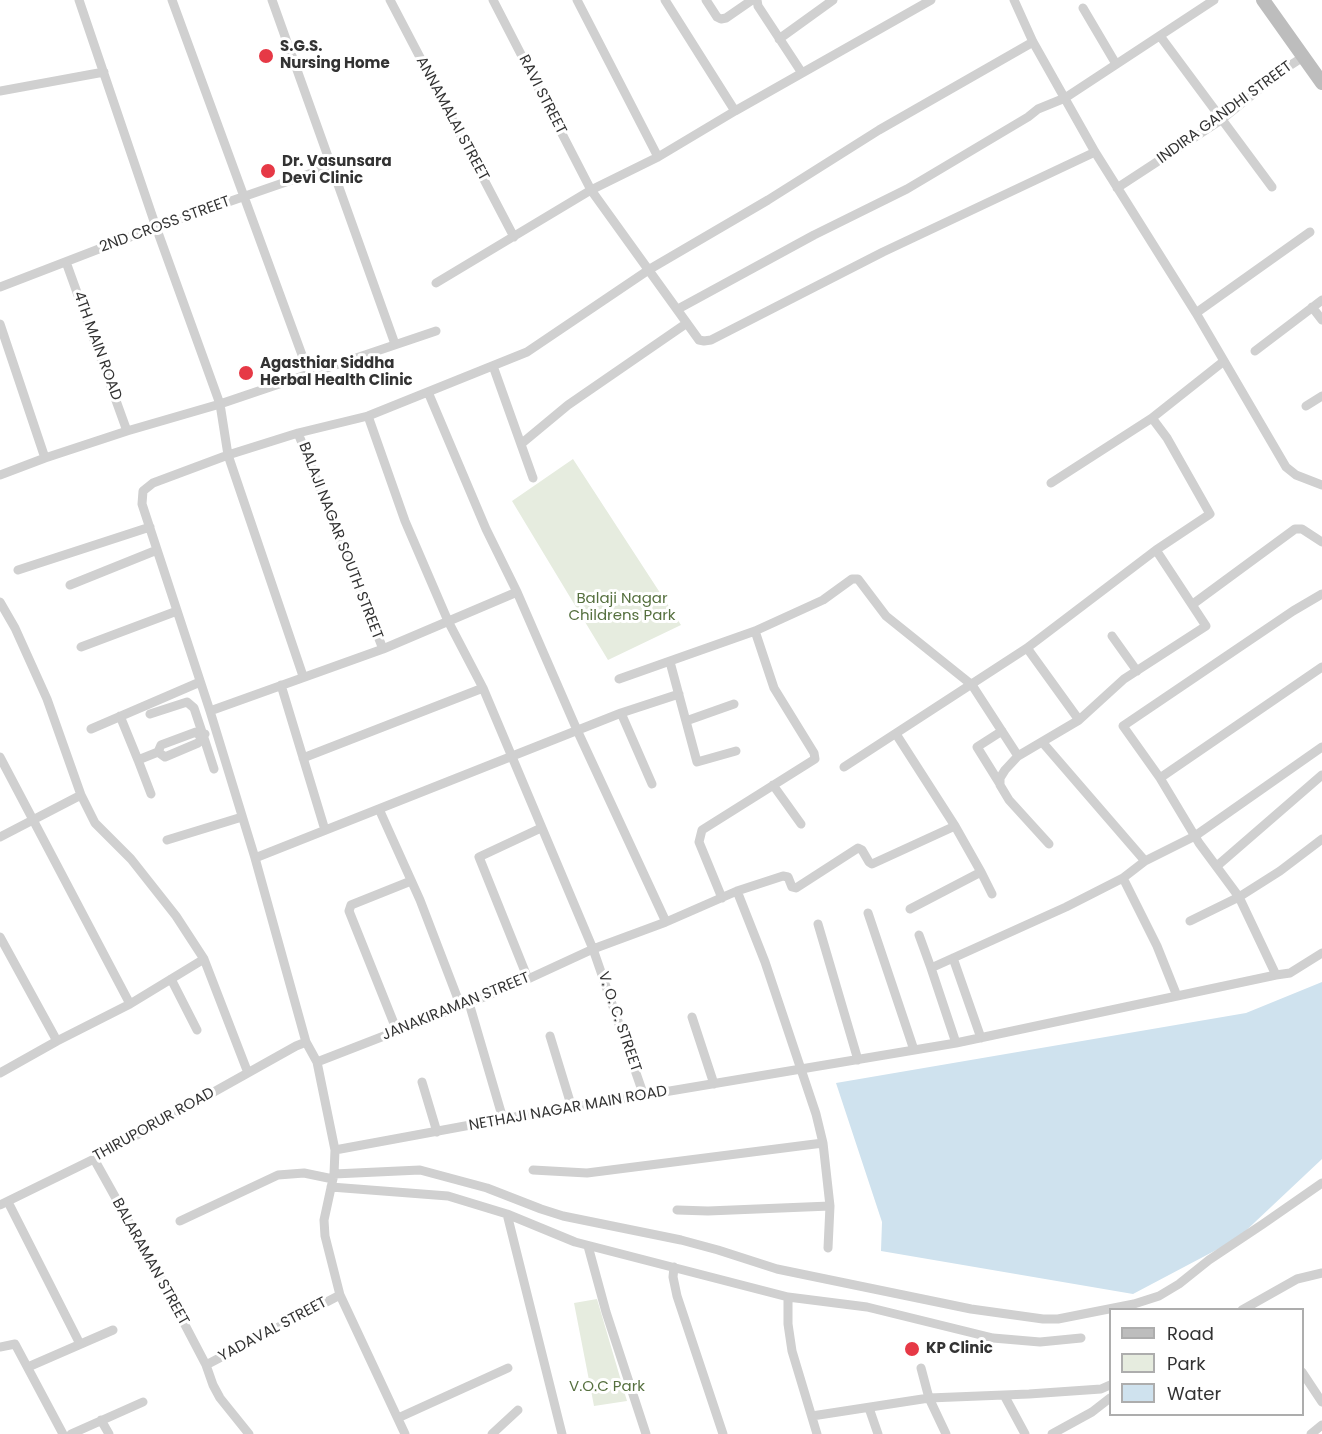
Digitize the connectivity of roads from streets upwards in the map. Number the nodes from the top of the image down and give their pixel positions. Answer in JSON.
{"nodes":[{"id":1,"x":79,"y":0,"type":"edge"},
{"id":2,"x":172,"y":0,"type":"edge"},
{"id":3,"x":272,"y":0,"type":"edge"},
{"id":4,"x":390,"y":0,"type":"edge"},
{"id":5,"x":493,"y":0,"type":"edge"},
{"id":6,"x":577,"y":0,"type":"edge"},
{"id":7,"x":664,"y":0,"type":"edge"},
{"id":8,"x":706,"y":0,"type":"edge"},
{"id":9,"x":754,"y":0,"type":"edge"},
{"id":10,"x":833,"y":0,"type":"edge"},
{"id":11,"x":931,"y":0,"type":"edge"},
{"id":12,"x":1014,"y":0,"type":"edge"},
{"id":13,"x":1214,"y":0,"type":"edge"},
{"id":14,"x":1263,"y":0,"type":"edge"},
{"id":15,"x":1083,"y":8,"type":"dead end"},
{"id":16,"x":1160,"y":36,"type":"junction"},
{"id":17,"x":779,"y":39,"type":"junction"},
{"id":18,"x":1033,"y":42,"type":"junction"},
{"id":19,"x":1303,"y":57,"type":"junction"},
{"id":20,"x":1116,"y":64,"type":"junction"},
{"id":21,"x":104,"y":72,"type":"junction"},
{"id":22,"x":802,"y":73,"type":"junction"},
{"id":23,"x":1322,"y":83,"type":"edge"},
{"id":24,"x":0,"y":91,"type":"edge"},
{"id":25,"x":1065,"y":98,"type":"junction"},
{"id":26,"x":735,"y":111,"type":"junction"},
{"id":27,"x":1221,"y":120,"type":"junction"},
{"id":28,"x":1095,"y":153,"type":"junction"},
{"id":29,"x":658,"y":157,"type":"junction"},
{"id":30,"x":332,"y":166,"type":"junction"},
{"id":31,"x":1117,"y":188,"type":"junction"},
{"id":32,"x":1272,"y":188,"type":"dead end"},
{"id":33,"x":591,"y":190,"type":"junction"},
{"id":34,"x":244,"y":197,"type":"junction"},
{"id":35,"x":156,"y":227,"type":"junction"},
{"id":36,"x":1310,"y":232,"type":"dead end"},
{"id":37,"x":514,"y":237,"type":"junction"},
{"id":38,"x":66,"y":262,"type":"junction"},
{"id":39,"x":650,"y":269,"type":"junction"},
{"id":40,"x":436,"y":283,"type":"dead end"},
{"id":41,"x":0,"y":287,"type":"edge"},
{"id":42,"x":1322,"y":300,"type":"edge"},
{"id":43,"x":1312,"y":307,"type":"junction"},
{"id":44,"x":678,"y":309,"type":"junction"},
{"id":45,"x":1196,"y":313,"type":"junction"},
{"id":46,"x":1322,"y":320,"type":"edge"},
{"id":47,"x":687,"y":323,"type":"junction"},
{"id":48,"x":0,"y":324,"type":"edge"},
{"id":49,"x":436,"y":331,"type":"dead end"},
{"id":50,"x":395,"y":344,"type":"junction"},
{"id":51,"x":1255,"y":351,"type":"dead end"},
{"id":52,"x":1224,"y":362,"type":"junction"},
{"id":53,"x":493,"y":366,"type":"junction"},
{"id":54,"x":309,"y":374,"type":"junction"},
{"id":55,"x":428,"y":392,"type":"junction"},
{"id":56,"x":1322,"y":396,"type":"edge"},
{"id":57,"x":220,"y":404,"type":"junction"},
{"id":58,"x":1306,"y":406,"type":"dead end"},
{"id":59,"x":368,"y":416,"type":"junction"},
{"id":60,"x":1152,"y":418,"type":"junction"},
{"id":61,"x":128,"y":431,"type":"junction"},
{"id":62,"x":298,"y":433,"type":"junction"},
{"id":63,"x":521,"y":444,"type":"junction"},
{"id":64,"x":228,"y":455,"type":"junction"},
{"id":65,"x":45,"y":458,"type":"junction"},
{"id":66,"x":0,"y":475,"type":"edge"},
{"id":67,"x":533,"y":478,"type":"dead end"},
{"id":68,"x":1051,"y":483,"type":"dead end"},
{"id":69,"x":1322,"y":485,"type":"edge"},
{"id":70,"x":150,"y":527,"type":"junction"},
{"id":71,"x":1322,"y":542,"type":"edge"},
{"id":72,"x":157,"y":550,"type":"junction"},
{"id":73,"x":1156,"y":550,"type":"junction"},
{"id":74,"x":18,"y":570,"type":"dead end"},
{"id":75,"x":70,"y":585,"type":"dead end"},
{"id":76,"x":517,"y":592,"type":"junction"},
{"id":77,"x":1322,"y":594,"type":"edge"},
{"id":78,"x":0,"y":602,"type":"edge"},
{"id":79,"x":1193,"y":604,"type":"junction"},
{"id":80,"x":177,"y":611,"type":"junction"},
{"id":81,"x":448,"y":621,"type":"junction"},
{"id":82,"x":755,"y":631,"type":"junction"},
{"id":83,"x":1112,"y":636,"type":"dead end"},
{"id":84,"x":81,"y":646,"type":"dead end"},
{"id":85,"x":1027,"y":648,"type":"junction"},
{"id":86,"x":383,"y":649,"type":"junction"},
{"id":87,"x":670,"y":662,"type":"junction"},
{"id":88,"x":1322,"y":667,"type":"edge"},
{"id":89,"x":1137,"y":671,"type":"junction"},
{"id":90,"x":303,"y":676,"type":"junction"},
{"id":91,"x":619,"y":679,"type":"dead end"},
{"id":92,"x":200,"y":682,"type":"junction"},
{"id":93,"x":281,"y":685,"type":"junction"},
{"id":94,"x":972,"y":685,"type":"junction"},
{"id":95,"x":483,"y":688,"type":"junction"},
{"id":96,"x":679,"y":694,"type":"junction"},
{"id":97,"x":734,"y":704,"type":"dead end"},
{"id":98,"x":210,"y":711,"type":"junction"},
{"id":99,"x":621,"y":713,"type":"junction"},
{"id":100,"x":150,"y":714,"type":"dead end"},
{"id":101,"x":120,"y":717,"type":"junction"},
{"id":102,"x":1079,"y":720,"type":"junction"},
{"id":103,"x":686,"y":721,"type":"junction"},
{"id":104,"x":92,"y":729,"type":"dead end"},
{"id":105,"x":216,"y":730,"type":"junction"},
{"id":106,"x":577,"y":730,"type":"junction"},
{"id":107,"x":1002,"y":730,"type":"junction"},
{"id":108,"x":896,"y":734,"type":"junction"},
{"id":109,"x":202,"y":735,"type":"junction"},
{"id":110,"x":1043,"y":742,"type":"junction"},
{"id":111,"x":1322,"y":747,"type":"edge"},
{"id":112,"x":736,"y":751,"type":"dead end"},
{"id":113,"x":1018,"y":756,"type":"junction"},
{"id":114,"x":0,"y":757,"type":"edge"},
{"id":115,"x":511,"y":757,"type":"junction"},
{"id":116,"x":303,"y":758,"type":"junction"},
{"id":117,"x":138,"y":760,"type":"junction"},
{"id":118,"x":844,"y":767,"type":"dead end"},
{"id":119,"x":214,"y":769,"type":"dead end"},
{"id":120,"x":1322,"y":775,"type":"edge"},
{"id":121,"x":1160,"y":778,"type":"junction"},
{"id":122,"x":652,"y":784,"type":"dead end"},
{"id":123,"x":1000,"y":784,"type":"junction"},
{"id":124,"x":773,"y":785,"type":"junction"},
{"id":125,"x":151,"y":794,"type":"dead end"},
{"id":126,"x":81,"y":795,"type":"junction"},
{"id":127,"x":379,"y":809,"type":"junction"},
{"id":128,"x":242,"y":817,"type":"junction"},
{"id":129,"x":33,"y":820,"type":"junction"},
{"id":130,"x":801,"y":824,"type":"dead end"},
{"id":131,"x":954,"y":826,"type":"junction"},
{"id":132,"x":541,"y":828,"type":"junction"},
{"id":133,"x":326,"y":830,"type":"junction"},
{"id":134,"x":1195,"y":836,"type":"junction"},
{"id":135,"x":0,"y":837,"type":"edge"},
{"id":136,"x":1322,"y":839,"type":"edge"},
{"id":137,"x":167,"y":840,"type":"dead end"},
{"id":138,"x":1048,"y":844,"type":"dead end"},
{"id":139,"x":255,"y":858,"type":"junction"},
{"id":140,"x":1145,"y":861,"type":"junction"},
{"id":141,"x":1217,"y":866,"type":"junction"},
{"id":142,"x":981,"y":872,"type":"junction"},
{"id":143,"x":1123,"y":878,"type":"junction"},
{"id":144,"x":411,"y":881,"type":"junction"},
{"id":145,"x":737,"y":891,"type":"junction"},
{"id":146,"x":992,"y":894,"type":"dead end"},
{"id":147,"x":1239,"y":897,"type":"junction"},
{"id":148,"x":722,"y":898,"type":"junction"},
{"id":149,"x":910,"y":909,"type":"dead end"},
{"id":150,"x":868,"y":913,"type":"dead end"},
{"id":151,"x":1190,"y":921,"type":"dead end"},
{"id":152,"x":666,"y":922,"type":"junction"},
{"id":153,"x":818,"y":924,"type":"dead end"},
{"id":154,"x":919,"y":935,"type":"dead end"},
{"id":155,"x":0,"y":937,"type":"edge"},
{"id":156,"x":593,"y":949,"type":"junction"},
{"id":157,"x":1322,"y":953,"type":"edge"},
{"id":158,"x":953,"y":958,"type":"junction"},
{"id":159,"x":204,"y":959,"type":"junction"},
{"id":160,"x":932,"y":968,"type":"junction"},
{"id":161,"x":1276,"y":975,"type":"junction"},
{"id":162,"x":171,"y":979,"type":"junction"},
{"id":163,"x":528,"y":979,"type":"junction"},
{"id":164,"x":1177,"y":996,"type":"junction"},
{"id":165,"x":130,"y":1004,"type":"junction"},
{"id":166,"x":465,"y":1005,"type":"junction"},
{"id":167,"x":692,"y":1017,"type":"dead end"},
{"id":168,"x":197,"y":1030,"type":"dead end"},
{"id":169,"x":397,"y":1031,"type":"junction"},
{"id":170,"x":550,"y":1036,"type":"dead end"},
{"id":171,"x":981,"y":1038,"type":"junction"},
{"id":172,"x":57,"y":1041,"type":"junction"},
{"id":173,"x":306,"y":1042,"type":"junction"},
{"id":174,"x":956,"y":1043,"type":"junction"},
{"id":175,"x":914,"y":1050,"type":"junction"},
{"id":176,"x":858,"y":1060,"type":"junction"},
{"id":177,"x":317,"y":1062,"type":"junction"},
{"id":178,"x":801,"y":1069,"type":"junction"},
{"id":179,"x":0,"y":1073,"type":"edge"},
{"id":180,"x":248,"y":1073,"type":"junction"},
{"id":181,"x":422,"y":1082,"type":"dead end"},
{"id":182,"x":714,"y":1084,"type":"junction"},
{"id":183,"x":644,"y":1096,"type":"junction"},
{"id":184,"x":572,"y":1108,"type":"junction"},
{"id":185,"x":503,"y":1119,"type":"junction"},
{"id":186,"x":437,"y":1132,"type":"junction"},
{"id":187,"x":823,"y":1143,"type":"junction"},
{"id":188,"x":335,"y":1150,"type":"junction"},
{"id":189,"x":94,"y":1159,"type":"junction"},
{"id":190,"x":534,"y":1170,"type":"dead end"},
{"id":191,"x":333,"y":1180,"type":"junction"},
{"id":192,"x":1322,"y":1183,"type":"edge"},
{"id":193,"x":4,"y":1203,"type":"edge"},
{"id":194,"x":830,"y":1206,"type":"junction"},
{"id":195,"x":677,"y":1210,"type":"dead end"},
{"id":196,"x":507,"y":1214,"type":"junction"},
{"id":197,"x":180,"y":1221,"type":"dead end"},
{"id":198,"x":588,"y":1246,"type":"junction"},
{"id":199,"x":828,"y":1248,"type":"dead end"},
{"id":200,"x":674,"y":1267,"type":"junction"},
{"id":201,"x":1322,"y":1274,"type":"edge"},
{"id":202,"x":340,"y":1295,"type":"junction"},
{"id":203,"x":788,"y":1297,"type":"junction"},
{"id":204,"x":1258,"y":1305,"type":"edge"},
{"id":205,"x":1112,"y":1308,"type":"edge"},
{"id":206,"x":1109,"y":1309,"type":"edge"},
{"id":207,"x":113,"y":1330,"type":"dead end"},
{"id":208,"x":1081,"y":1338,"type":"dead end"},
{"id":209,"x":80,"y":1344,"type":"junction"},
{"id":210,"x":0,"y":1347,"type":"edge"},
{"id":211,"x":206,"y":1365,"type":"junction"},
{"id":212,"x":28,"y":1367,"type":"junction"},
{"id":213,"x":508,"y":1368,"type":"dead end"},
{"id":214,"x":921,"y":1368,"type":"dead end"},
{"id":215,"x":1304,"y":1375,"type":"edge"},
{"id":216,"x":1109,"y":1385,"type":"edge"},
{"id":217,"x":1004,"y":1395,"type":"junction"},
{"id":218,"x":929,"y":1398,"type":"junction"},
{"id":219,"x":1109,"y":1399,"type":"edge"},
{"id":220,"x":1322,"y":1401,"type":"edge"},
{"id":221,"x":142,"y":1402,"type":"dead end"},
{"id":222,"x":869,"y":1408,"type":"junction"},
{"id":223,"x":518,"y":1410,"type":"dead end"},
{"id":224,"x":812,"y":1416,"type":"junction"},
{"id":225,"x":398,"y":1418,"type":"junction"},
{"id":226,"x":101,"y":1420,"type":"junction"},
{"id":227,"x":1322,"y":1425,"type":"edge"},
{"id":228,"x":63,"y":1434,"type":"edge"},
{"id":229,"x":71,"y":1434,"type":"edge"},
{"id":230,"x":109,"y":1434,"type":"edge"},
{"id":231,"x":249,"y":1434,"type":"edge"},
{"id":232,"x":405,"y":1434,"type":"edge"},
{"id":233,"x":492,"y":1434,"type":"edge"},
{"id":234,"x":562,"y":1434,"type":"edge"},
{"id":235,"x":646,"y":1434,"type":"edge"},
{"id":236,"x":723,"y":1434,"type":"edge"},
{"id":237,"x":817,"y":1434,"type":"edge"},
{"id":238,"x":878,"y":1434,"type":"edge"},
{"id":239,"x":946,"y":1434,"type":"edge"},
{"id":240,"x":1025,"y":1434,"type":"edge"},
{"id":241,"x":1052,"y":1434,"type":"edge"},
{"id":242,"x":1311,"y":1434,"type":"edge"}],
"edges":[{"from":1,"to":21,"type":"street"},
{"from":2,"to":34,"type":"street"},
{"from":3,"to":30,"type":"street"},
{"from":4,"to":37,"type":"street","name":"ANNAMALAI STREET"},
{"from":5,"to":33,"type":"street","name":"RAVI STREET"},
{"from":6,"to":29,"type":"street"},
{"from":7,"to":26,"type":"street"},
{"from":8,"to":9,"type":"street"},
{"from":9,"to":17,"type":"street"},
{"from":10,"to":17,"type":"street"},
{"from":11,"to":22,"type":"street"},
{"from":12,"to":18,"type":"street"},
{"from":13,"to":16,"type":"street"},
{"from":14,"to":19,"type":"street"},
{"from":15,"to":20,"type":"street"},
{"from":16,"to":20,"type":"street"},
{"from":16,"to":27,"type":"street"},
{"from":17,"to":22,"type":"street"},
{"from":18,"to":25,"type":"street"},
{"from":18,"to":39,"type":"street"},
{"from":19,"to":23,"type":"street"},
{"from":19,"to":27,"type":"street","name":"INDIRA GANDHI STREET"},
{"from":20,"to":25,"type":"street"},
{"from":21,"to":24,"type":"street"},
{"from":21,"to":35,"type":"street"},
{"from":22,"to":26,"type":"street"},
{"from":25,"to":28,"type":"street"},
{"from":25,"to":44,"type":"street"},
{"from":26,"to":29,"type":"street"},
{"from":27,"to":31,"type":"street","name":"INDIRA GANDHI STREET"},
{"from":27,"to":32,"type":"street"},
{"from":28,"to":31,"type":"street"},
{"from":28,"to":47,"type":"street","name":"RAVI STREET"},
{"from":29,"to":33,"type":"street"},
{"from":30,"to":34,"type":"street","name":"2ND CROSS STREET"},
{"from":30,"to":50,"type":"street"},
{"from":31,"to":45,"type":"street"},
{"from":33,"to":37,"type":"street"},
{"from":33,"to":39,"type":"street","name":"RAVI STREET"},
{"from":34,"to":35,"type":"street","name":"2ND CROSS STREET"},
{"from":34,"to":54,"type":"street"},
{"from":35,"to":38,"type":"street","name":"2ND CROSS STREET"},
{"from":35,"to":57,"type":"street"},
{"from":36,"to":45,"type":"street"},
{"from":37,"to":40,"type":"street"},
{"from":38,"to":41,"type":"street","name":"2ND CROSS STREET"},
{"from":38,"to":61,"type":"street","name":"4TH MAIN ROAD"},
{"from":39,"to":44,"type":"street","name":"RAVI STREET"},
{"from":39,"to":53,"type":"street"},
{"from":42,"to":43,"type":"street"},
{"from":43,"to":46,"type":"street"},
{"from":43,"to":51,"type":"street"},
{"from":44,"to":47,"type":"street","name":"RAVI STREET"},
{"from":45,"to":52,"type":"street"},
{"from":47,"to":63,"type":"street"},
{"from":48,"to":65,"type":"street"},
{"from":49,"to":50,"type":"street"},
{"from":50,"to":54,"type":"street"},
{"from":52,"to":60,"type":"street"},
{"from":52,"to":69,"type":"street"},
{"from":53,"to":55,"type":"street"},
{"from":53,"to":63,"type":"street"},
{"from":54,"to":57,"type":"street"},
{"from":55,"to":59,"type":"street"},
{"from":55,"to":76,"type":"street"},
{"from":56,"to":58,"type":"street"},
{"from":57,"to":61,"type":"street"},
{"from":57,"to":64,"type":"street"},
{"from":59,"to":62,"type":"street"},
{"from":59,"to":81,"type":"street","name":"V. O. C. STREET"},
{"from":60,"to":68,"type":"street"},
{"from":60,"to":73,"type":"street"},
{"from":61,"to":65,"type":"street"},
{"from":62,"to":64,"type":"street"},
{"from":62,"to":86,"type":"street","name":"BALAJI NAGAR SOUTH STREET"},
{"from":63,"to":67,"type":"street"},
{"from":64,"to":70,"type":"street"},
{"from":64,"to":90,"type":"street"},
{"from":65,"to":66,"type":"street"},
{"from":70,"to":72,"type":"street"},
{"from":70,"to":74,"type":"street"},
{"from":71,"to":79,"type":"street"},
{"from":72,"to":75,"type":"street"},
{"from":72,"to":80,"type":"street"},
{"from":73,"to":79,"type":"street"},
{"from":73,"to":85,"type":"street"},
{"from":76,"to":81,"type":"street"},
{"from":76,"to":106,"type":"street"},
{"from":77,"to":121,"type":"street"},
{"from":78,"to":126,"type":"street"},
{"from":79,"to":89,"type":"street"},
{"from":80,"to":84,"type":"street"},
{"from":80,"to":92,"type":"street"},
{"from":81,"to":86,"type":"street"},
{"from":81,"to":95,"type":"street","name":"V. O. C. STREET"},
{"from":82,"to":87,"type":"street"},
{"from":82,"to":94,"type":"street"},
{"from":82,"to":124,"type":"street"},
{"from":83,"to":89,"type":"street"},
{"from":85,"to":94,"type":"street"},
{"from":85,"to":102,"type":"street"},
{"from":86,"to":90,"type":"street"},
{"from":87,"to":91,"type":"street"},
{"from":87,"to":96,"type":"street"},
{"from":88,"to":121,"type":"street"},
{"from":89,"to":102,"type":"street"},
{"from":90,"to":93,"type":"street"},
{"from":92,"to":98,"type":"street"},
{"from":92,"to":101,"type":"street"},
{"from":93,"to":98,"type":"street"},
{"from":93,"to":116,"type":"street"},
{"from":94,"to":107,"type":"street"},
{"from":94,"to":108,"type":"street"},
{"from":95,"to":115,"type":"street","name":"V. O. C. STREET"},
{"from":95,"to":116,"type":"street"},
{"from":96,"to":99,"type":"street"},
{"from":96,"to":103,"type":"street"},
{"from":97,"to":103,"type":"street"},
{"from":98,"to":105,"type":"street"},
{"from":99,"to":106,"type":"street"},
{"from":99,"to":122,"type":"street"},
{"from":100,"to":109,"type":"street"},
{"from":101,"to":104,"type":"street"},
{"from":101,"to":117,"type":"street"},
{"from":102,"to":110,"type":"street"},
{"from":103,"to":112,"type":"street"},
{"from":105,"to":109,"type":"street"},
{"from":105,"to":128,"type":"street"},
{"from":106,"to":115,"type":"street"},
{"from":106,"to":152,"type":"street"},
{"from":107,"to":113,"type":"street"},
{"from":107,"to":123,"type":"street"},
{"from":108,"to":118,"type":"street"},
{"from":108,"to":131,"type":"street"},
{"from":109,"to":117,"type":"street"},
{"from":109,"to":119,"type":"street"},
{"from":110,"to":113,"type":"street"},
{"from":110,"to":140,"type":"street"},
{"from":111,"to":134,"type":"street"},
{"from":113,"to":123,"type":"street"},
{"from":114,"to":129,"type":"street"},
{"from":115,"to":127,"type":"street"},
{"from":115,"to":132,"type":"street","name":"V. O. C. STREET"},
{"from":116,"to":133,"type":"street"},
{"from":117,"to":125,"type":"street"},
{"from":120,"to":141,"type":"street"},
{"from":121,"to":134,"type":"street"},
{"from":123,"to":138,"type":"street"},
{"from":124,"to":130,"type":"street"},
{"from":124,"to":148,"type":"street"},
{"from":126,"to":129,"type":"street"},
{"from":126,"to":159,"type":"street"},
{"from":127,"to":133,"type":"street"},
{"from":127,"to":144,"type":"street"},
{"from":128,"to":137,"type":"street"},
{"from":128,"to":139,"type":"street"},
{"from":129,"to":135,"type":"street"},
{"from":129,"to":165,"type":"street"},
{"from":131,"to":142,"type":"street"},
{"from":131,"to":145,"type":"street","name":"JANAKIRAMAN STREET"},
{"from":132,"to":156,"type":"street","name":"V. O. C. STREET"},
{"from":132,"to":163,"type":"street"},
{"from":133,"to":139,"type":"street"},
{"from":134,"to":140,"type":"street"},
{"from":134,"to":141,"type":"street"},
{"from":136,"to":147,"type":"street"},
{"from":139,"to":173,"type":"street"},
{"from":140,"to":143,"type":"street"},
{"from":141,"to":147,"type":"street"},
{"from":142,"to":146,"type":"street"},
{"from":142,"to":149,"type":"street"},
{"from":143,"to":158,"type":"street"},
{"from":143,"to":164,"type":"street"},
{"from":144,"to":166,"type":"street"},
{"from":144,"to":169,"type":"street"},
{"from":145,"to":148,"type":"street","name":"JANAKIRAMAN STREET"},
{"from":145,"to":178,"type":"street"},
{"from":147,"to":151,"type":"street"},
{"from":147,"to":161,"type":"street"},
{"from":148,"to":152,"type":"street","name":"JANAKIRAMAN STREET"},
{"from":150,"to":175,"type":"street"},
{"from":152,"to":156,"type":"street","name":"JANAKIRAMAN STREET"},
{"from":153,"to":176,"type":"street"},
{"from":154,"to":160,"type":"street"},
{"from":155,"to":172,"type":"street"},
{"from":156,"to":163,"type":"street","name":"JANAKIRAMAN STREET"},
{"from":156,"to":183,"type":"street","name":"V. O. C. STREET"},
{"from":157,"to":161,"type":"street","name":"NETHAJI NAGAR MAIN ROAD"},
{"from":158,"to":160,"type":"street"},
{"from":158,"to":171,"type":"street"},
{"from":159,"to":162,"type":"street"},
{"from":159,"to":180,"type":"street"},
{"from":160,"to":174,"type":"street"},
{"from":161,"to":164,"type":"street","name":"NETHAJI NAGAR MAIN ROAD"},
{"from":162,"to":165,"type":"street"},
{"from":162,"to":168,"type":"street"},
{"from":163,"to":166,"type":"street","name":"JANAKIRAMAN STREET"},
{"from":164,"to":171,"type":"street","name":"NETHAJI NAGAR MAIN ROAD"},
{"from":165,"to":172,"type":"street"},
{"from":166,"to":169,"type":"street","name":"JANAKIRAMAN STREET"},
{"from":166,"to":185,"type":"street"},
{"from":167,"to":182,"type":"street"},
{"from":169,"to":177,"type":"street","name":"JANAKIRAMAN STREET"},
{"from":170,"to":184,"type":"street"},
{"from":171,"to":174,"type":"street","name":"NETHAJI NAGAR MAIN ROAD"},
{"from":172,"to":179,"type":"street"},
{"from":173,"to":177,"type":"street"},
{"from":173,"to":180,"type":"street","name":"THIRUPORUR ROAD"},
{"from":174,"to":175,"type":"street","name":"NETHAJI NAGAR MAIN ROAD"},
{"from":175,"to":176,"type":"street","name":"NETHAJI NAGAR MAIN ROAD"},
{"from":176,"to":178,"type":"street","name":"NETHAJI NAGAR MAIN ROAD"},
{"from":177,"to":188,"type":"street"},
{"from":178,"to":182,"type":"street","name":"NETHAJI NAGAR MAIN ROAD"},
{"from":178,"to":187,"type":"street"},
{"from":180,"to":189,"type":"street","name":"THIRUPORUR ROAD"},
{"from":181,"to":186,"type":"street"},
{"from":182,"to":183,"type":"street","name":"NETHAJI NAGAR MAIN ROAD"},
{"from":183,"to":184,"type":"street","name":"NETHAJI NAGAR MAIN ROAD"},
{"from":184,"to":185,"type":"street","name":"NETHAJI NAGAR MAIN ROAD"},
{"from":185,"to":186,"type":"street","name":"NETHAJI NAGAR MAIN ROAD"},
{"from":186,"to":188,"type":"street","name":"NETHAJI NAGAR MAIN ROAD"},
{"from":187,"to":190,"type":"street"},
{"from":187,"to":194,"type":"street"},
{"from":188,"to":191,"type":"street"},
{"from":189,"to":193,"type":"street","name":"THIRUPORUR ROAD"},
{"from":189,"to":211,"type":"street","name":"BALARAMAN STREET"},
{"from":191,"to":196,"type":"street"},
{"from":191,"to":197,"type":"street"},
{"from":191,"to":202,"type":"street"},
{"from":191,"to":206,"type":"street"},
{"from":192,"to":205,"type":"street"},
{"from":193,"to":209,"type":"street"},
{"from":194,"to":195,"type":"street"},
{"from":194,"to":199,"type":"street"},
{"from":196,"to":198,"type":"street"},
{"from":196,"to":234,"type":"street"},
{"from":198,"to":200,"type":"street"},
{"from":198,"to":235,"type":"street"},
{"from":200,"to":203,"type":"street"},
{"from":200,"to":236,"type":"street"},
{"from":201,"to":204,"type":"street"},
{"from":202,"to":211,"type":"street","name":"YADAVAL STREET"},
{"from":202,"to":225,"type":"street"},
{"from":203,"to":208,"type":"street"},
{"from":203,"to":224,"type":"street"},
{"from":207,"to":209,"type":"street"},
{"from":209,"to":212,"type":"street"},
{"from":210,"to":212,"type":"street"},
{"from":211,"to":231,"type":"street","name":"YADAVAL STREET"},
{"from":212,"to":228,"type":"street"},
{"from":213,"to":225,"type":"street"},
{"from":214,"to":218,"type":"street"},
{"from":215,"to":220,"type":"street"},
{"from":216,"to":217,"type":"street"},
{"from":217,"to":218,"type":"street"},
{"from":217,"to":240,"type":"street"},
{"from":218,"to":222,"type":"street"},
{"from":218,"to":239,"type":"street"},
{"from":219,"to":241,"type":"street"},
{"from":221,"to":226,"type":"street"},
{"from":222,"to":224,"type":"street"},
{"from":222,"to":238,"type":"street"},
{"from":223,"to":233,"type":"street"},
{"from":224,"to":237,"type":"street"},
{"from":225,"to":232,"type":"street"},
{"from":226,"to":229,"type":"street"},
{"from":226,"to":230,"type":"street"},
{"from":227,"to":242,"type":"street"}]}
